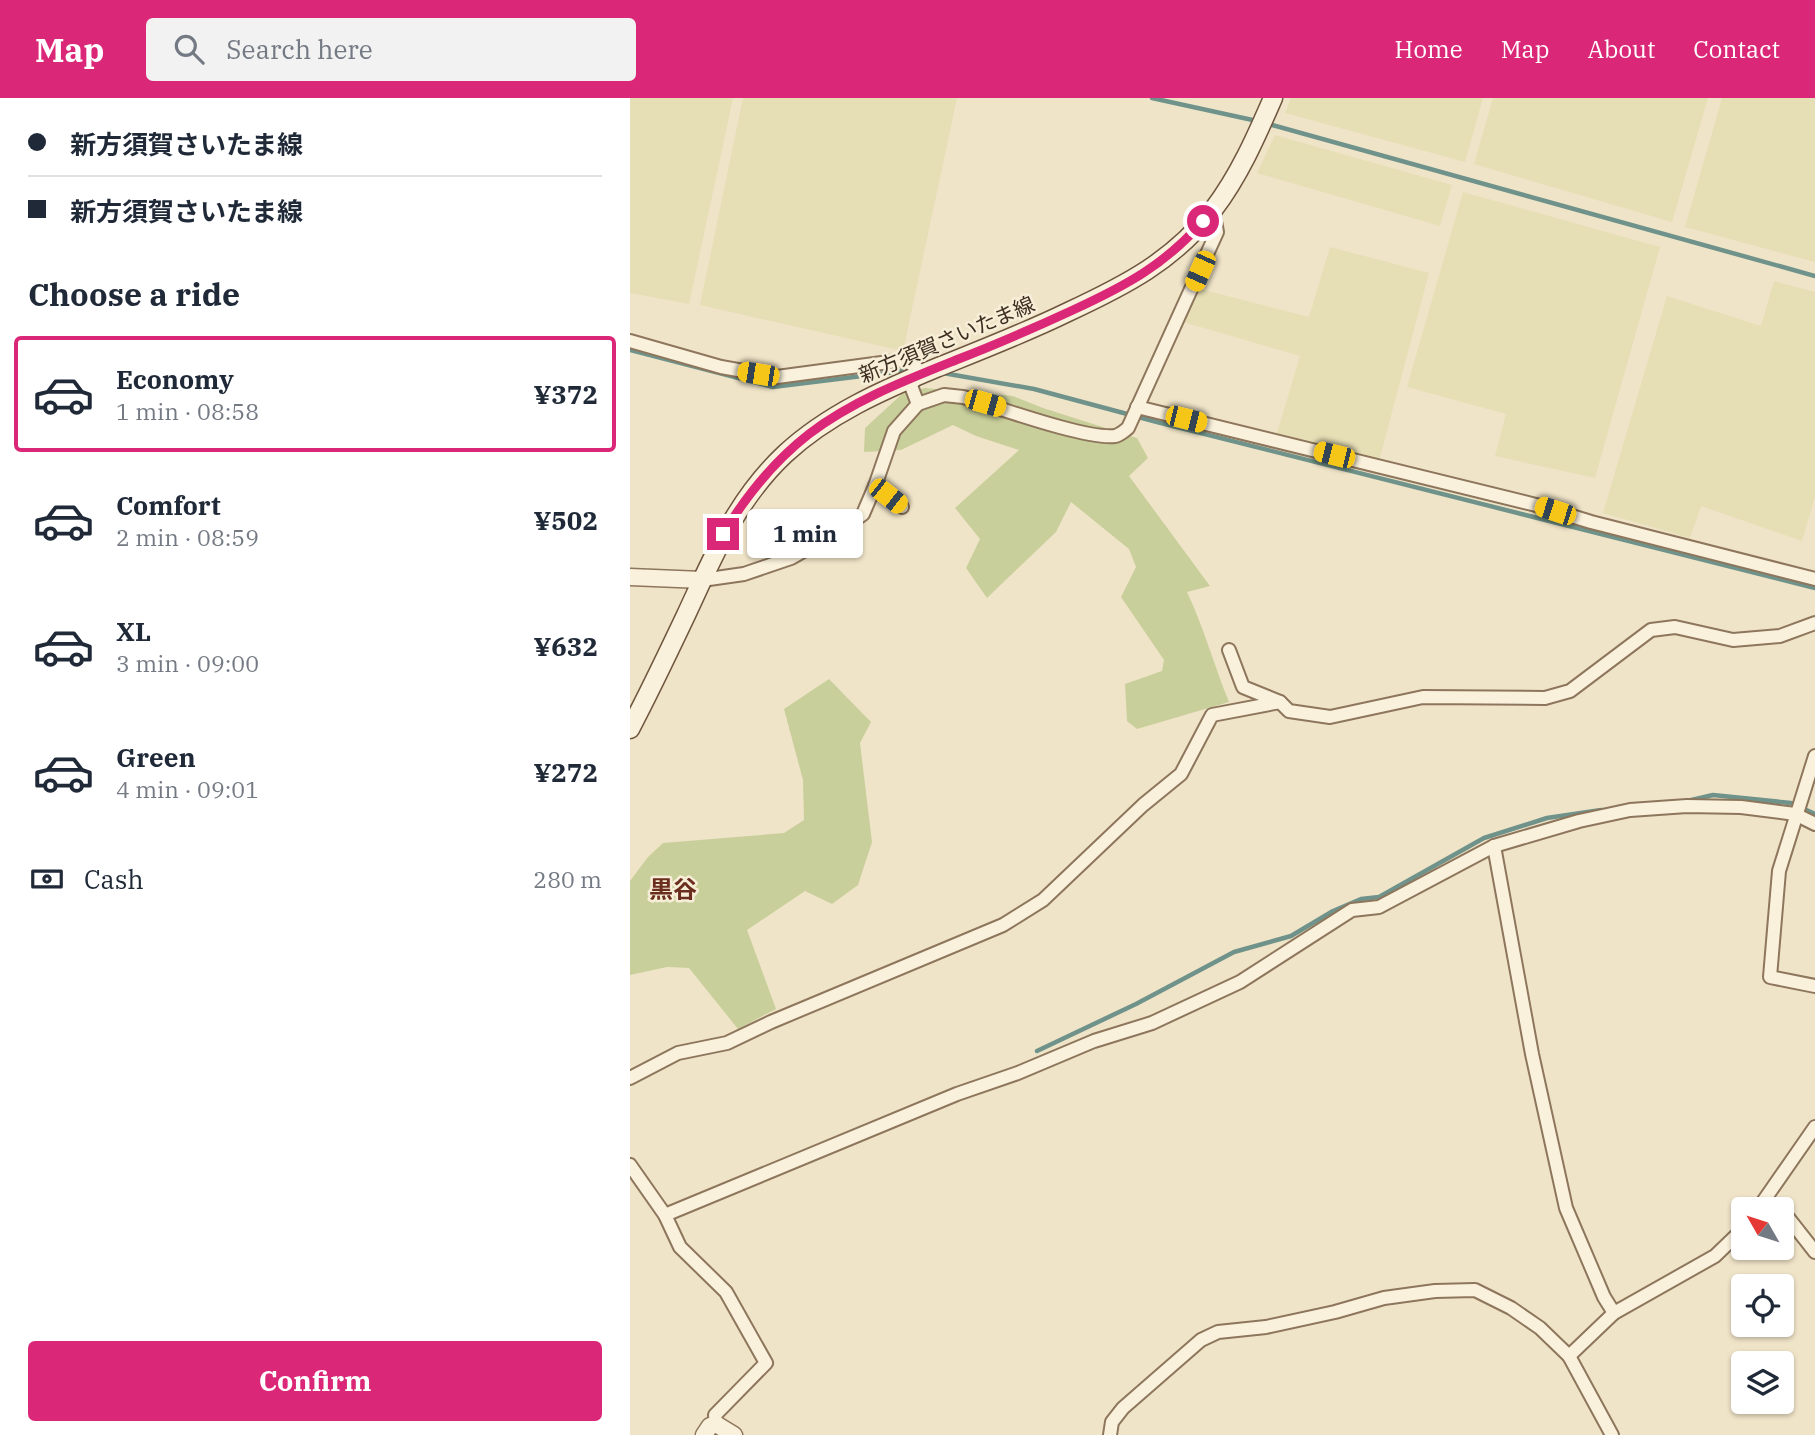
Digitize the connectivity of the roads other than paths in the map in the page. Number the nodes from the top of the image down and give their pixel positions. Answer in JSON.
{"nodes":[{"id":1,"x":1273,"y":98,"type":"edge"},
{"id":2,"x":1213,"y":210,"type":"junction"},
{"id":3,"x":630,"y":341,"type":"edge"},
{"id":4,"x":917,"y":376,"type":"junction"},
{"id":5,"x":918,"y":404,"type":"junction"},
{"id":6,"x":1137,"y":407,"type":"junction"},
{"id":7,"x":875,"y":486,"type":"junction"},
{"id":8,"x":902,"y":507,"type":"dead end"},
{"id":9,"x":630,"y":578,"type":"edge"},
{"id":10,"x":1815,"y":579,"type":"edge"},
{"id":11,"x":702,"y":580,"type":"junction"},
{"id":12,"x":1815,"y":623,"type":"edge"},
{"id":13,"x":1229,"y":650,"type":"dead end"},
{"id":14,"x":1280,"y":702,"type":"junction"},
{"id":15,"x":630,"y":729,"type":"edge"},
{"id":16,"x":1815,"y":756,"type":"edge"},
{"id":17,"x":1796,"y":814,"type":"junction"},
{"id":18,"x":1815,"y":824,"type":"edge"},
{"id":19,"x":1494,"y":846,"type":"junction"},
{"id":20,"x":1815,"y":986,"type":"edge"},
{"id":21,"x":630,"y":1078,"type":"edge"},
{"id":22,"x":1815,"y":1127,"type":"edge"},
{"id":23,"x":630,"y":1165,"type":"edge"},
{"id":24,"x":1769,"y":1194,"type":"junction"},
{"id":25,"x":1767,"y":1197,"type":"edge"},
{"id":26,"x":1771,"y":1197,"type":"edge"},
{"id":27,"x":665,"y":1215,"type":"junction"},
{"id":28,"x":1794,"y":1226,"type":"edge"},
{"id":29,"x":1731,"y":1241,"type":"edge"},
{"id":30,"x":1815,"y":1252,"type":"edge"},
{"id":31,"x":1615,"y":1313,"type":"junction"},
{"id":32,"x":1569,"y":1356,"type":"junction"},
{"id":33,"x":710,"y":1430,"type":"edge"},
{"id":34,"x":734,"y":1435,"type":"edge"},
{"id":35,"x":1110,"y":1435,"type":"edge"},
{"id":36,"x":1612,"y":1435,"type":"edge"}],
"edges":[{"from":1,"to":2,"type":"main road","name":"新方須賀さいたま線"},
{"from":2,"to":4,"type":"main road","name":"新方須賀さいたま線"},
{"from":2,"to":6,"type":"street"},
{"from":3,"to":4,"type":"street"},
{"from":4,"to":5,"type":"street"},
{"from":4,"to":11,"type":"main road","name":"新方須賀さいたま線"},
{"from":5,"to":6,"type":"street"},
{"from":5,"to":7,"type":"street"},
{"from":6,"to":10,"type":"street"},
{"from":7,"to":8,"type":"street"},
{"from":7,"to":11,"type":"street"},
{"from":9,"to":11,"type":"street"},
{"from":11,"to":15,"type":"main road","name":"新方須賀さいたま線"},
{"from":12,"to":14,"type":"street"},
{"from":13,"to":14,"type":"street"},
{"from":14,"to":21,"type":"street"},
{"from":16,"to":17,"type":"street"},
{"from":17,"to":18,"type":"street"},
{"from":17,"to":19,"type":"street"},
{"from":17,"to":20,"type":"street"},
{"from":19,"to":27,"type":"street"},
{"from":19,"to":31,"type":"street"},
{"from":22,"to":24,"type":"street"},
{"from":23,"to":27,"type":"street"},
{"from":24,"to":25,"type":"street"},
{"from":24,"to":26,"type":"street"},
{"from":27,"to":33,"type":"street"},
{"from":28,"to":30,"type":"street"},
{"from":29,"to":31,"type":"street"},
{"from":31,"to":32,"type":"street"},
{"from":32,"to":35,"type":"street"},
{"from":32,"to":36,"type":"street"},
{"from":33,"to":34,"type":"street"}]}
